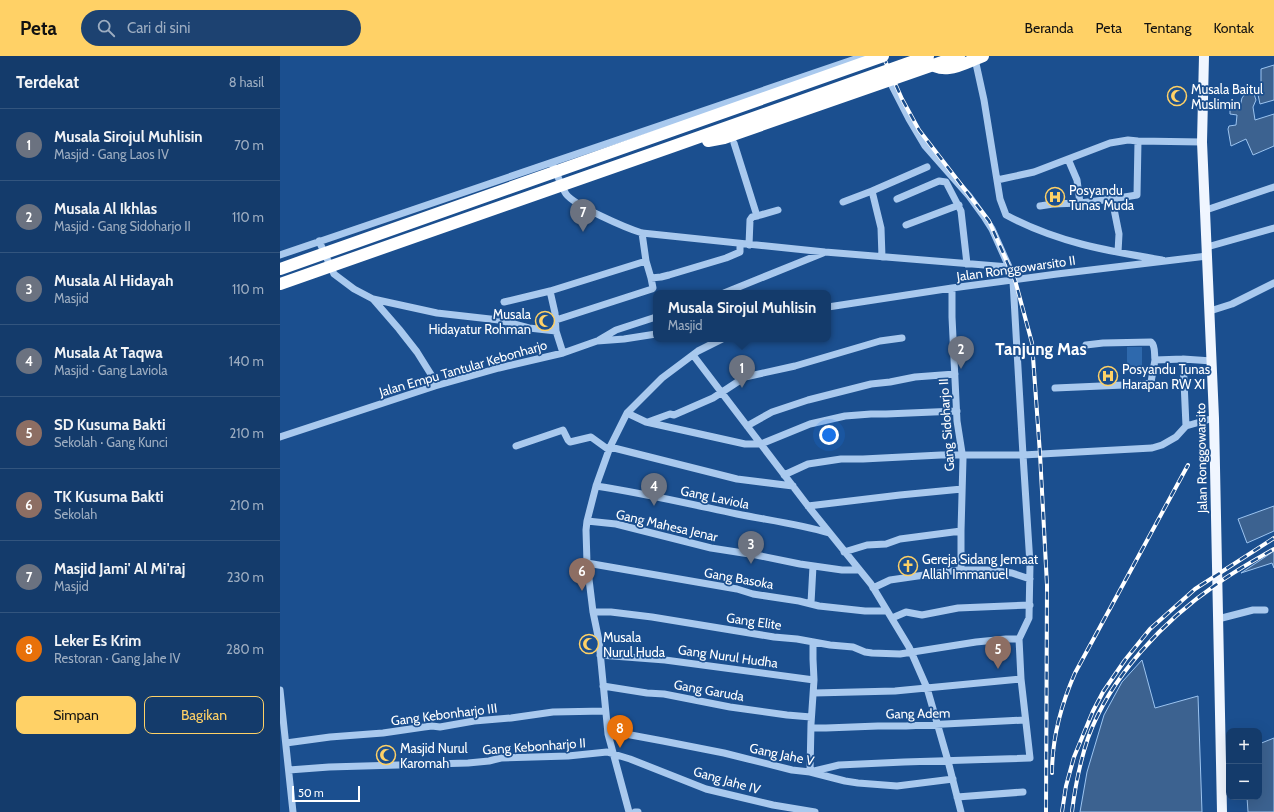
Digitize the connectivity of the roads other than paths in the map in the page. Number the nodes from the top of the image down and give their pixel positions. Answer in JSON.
{"nodes":[{"id":1,"x":864,"y":56,"type":"edge"},
{"id":2,"x":883,"y":56,"type":"edge"},
{"id":3,"x":921,"y":56,"type":"edge"},
{"id":4,"x":928,"y":56,"type":"edge"},
{"id":5,"x":960,"y":56,"type":"edge"},
{"id":6,"x":1204,"y":56,"type":"edge"},
{"id":7,"x":979,"y":57,"type":"edge"},
{"id":8,"x":889,"y":80,"type":"junction"},
{"id":9,"x":1138,"y":142,"type":"junction"},
{"id":10,"x":1202,"y":142,"type":"junction"},
{"id":11,"x":734,"y":143,"type":"dead end"},
{"id":12,"x":672,"y":147,"type":"junction"},
{"id":13,"x":1068,"y":159,"type":"junction"},
{"id":14,"x":552,"y":163,"type":"junction"},
{"id":15,"x":927,"y":167,"type":"dead end"},
{"id":16,"x":997,"y":180,"type":"junction"},
{"id":17,"x":1274,"y":187,"type":"edge"},
{"id":18,"x":872,"y":191,"type":"junction"},
{"id":19,"x":1112,"y":198,"type":"junction"},
{"id":20,"x":897,"y":199,"type":"dead end"},
{"id":21,"x":843,"y":202,"type":"dead end"},
{"id":22,"x":1080,"y":203,"type":"junction"},
{"id":23,"x":959,"y":205,"type":"junction"},
{"id":24,"x":1040,"y":206,"type":"dead end"},
{"id":25,"x":778,"y":210,"type":"dead end"},
{"id":26,"x":1206,"y":210,"type":"junction"},
{"id":27,"x":757,"y":216,"type":"junction"},
{"id":28,"x":906,"y":225,"type":"dead end"},
{"id":29,"x":1274,"y":228,"type":"edge"},
{"id":30,"x":642,"y":233,"type":"junction"},
{"id":31,"x":319,"y":241,"type":"junction"},
{"id":32,"x":740,"y":244,"type":"junction"},
{"id":33,"x":749,"y":245,"type":"junction"},
{"id":34,"x":825,"y":252,"type":"junction"},
{"id":35,"x":1118,"y":252,"type":"junction"},
{"id":36,"x":1207,"y":252,"type":"junction"},
{"id":37,"x":280,"y":255,"type":"edge"},
{"id":38,"x":882,"y":257,"type":"junction"},
{"id":39,"x":646,"y":261,"type":"junction"},
{"id":40,"x":1170,"y":261,"type":"junction"},
{"id":41,"x":967,"y":264,"type":"junction"},
{"id":42,"x":1009,"y":267,"type":"junction"},
{"id":43,"x":280,"y":269,"type":"edge"},
{"id":44,"x":650,"y":278,"type":"junction"},
{"id":45,"x":1013,"y":280,"type":"junction"},
{"id":46,"x":1274,"y":283,"type":"edge"},
{"id":47,"x":280,"y":284,"type":"edge"},
{"id":48,"x":952,"y":288,"type":"junction"},
{"id":49,"x":731,"y":290,"type":"edge"},
{"id":50,"x":550,"y":291,"type":"junction"},
{"id":51,"x":373,"y":299,"type":"junction"},
{"id":52,"x":504,"y":302,"type":"dead end"},
{"id":53,"x":831,"y":307,"type":"edge"},
{"id":54,"x":1210,"y":311,"type":"junction"},
{"id":55,"x":653,"y":318,"type":"edge"},
{"id":56,"x":556,"y":320,"type":"junction"},
{"id":57,"x":556,"y":331,"type":"junction"},
{"id":58,"x":653,"y":334,"type":"edge"},
{"id":59,"x":902,"y":338,"type":"dead end"},
{"id":60,"x":597,"y":341,"type":"junction"},
{"id":61,"x":717,"y":342,"type":"edge"},
{"id":62,"x":1086,"y":345,"type":"dead end"},
{"id":63,"x":563,"y":353,"type":"junction"},
{"id":64,"x":693,"y":355,"type":"junction"},
{"id":65,"x":1183,"y":359,"type":"junction"},
{"id":66,"x":1155,"y":360,"type":"junction"},
{"id":67,"x":1212,"y":361,"type":"junction"},
{"id":68,"x":955,"y":374,"type":"junction"},
{"id":69,"x":435,"y":386,"type":"junction"},
{"id":70,"x":1056,"y":388,"type":"dead end"},
{"id":71,"x":721,"y":393,"type":"junction"},
{"id":72,"x":956,"y":411,"type":"junction"},
{"id":73,"x":627,"y":413,"type":"junction"},
{"id":74,"x":1214,"y":418,"type":"junction"},
{"id":75,"x":646,"y":422,"type":"junction"},
{"id":76,"x":747,"y":426,"type":"junction"},
{"id":77,"x":1186,"y":426,"type":"junction"},
{"id":78,"x":280,"y":437,"type":"edge"},
{"id":79,"x":761,"y":444,"type":"junction"},
{"id":80,"x":516,"y":446,"type":"dead end"},
{"id":81,"x":610,"y":448,"type":"junction"},
{"id":82,"x":962,"y":455,"type":"junction"},
{"id":83,"x":1023,"y":455,"type":"junction"},
{"id":84,"x":784,"y":475,"type":"junction"},
{"id":85,"x":596,"y":486,"type":"junction"},
{"id":86,"x":793,"y":486,"type":"junction"},
{"id":87,"x":962,"y":489,"type":"junction"},
{"id":88,"x":808,"y":506,"type":"junction"},
{"id":89,"x":587,"y":521,"type":"junction"},
{"id":90,"x":961,"y":531,"type":"junction"},
{"id":91,"x":829,"y":534,"type":"junction"},
{"id":92,"x":844,"y":552,"type":"junction"},
{"id":93,"x":587,"y":563,"type":"junction"},
{"id":94,"x":813,"y":566,"type":"junction"},
{"id":95,"x":859,"y":570,"type":"junction"},
{"id":96,"x":962,"y":570,"type":"junction"},
{"id":97,"x":1030,"y":579,"type":"junction"},
{"id":98,"x":873,"y":588,"type":"junction"},
{"id":99,"x":811,"y":603,"type":"junction"},
{"id":100,"x":1030,"y":605,"type":"junction"},
{"id":101,"x":1265,"y":610,"type":"dead end"},
{"id":102,"x":887,"y":611,"type":"junction"},
{"id":103,"x":593,"y":612,"type":"junction"},
{"id":104,"x":892,"y":618,"type":"junction"},
{"id":105,"x":1218,"y":619,"type":"junction"},
{"id":106,"x":1019,"y":639,"type":"junction"},
{"id":107,"x":813,"y":642,"type":"junction"},
{"id":108,"x":912,"y":653,"type":"junction"},
{"id":109,"x":600,"y":655,"type":"junction"},
{"id":110,"x":1021,"y":679,"type":"junction"},
{"id":111,"x":814,"y":680,"type":"junction"},
{"id":112,"x":603,"y":686,"type":"junction"},
{"id":113,"x":927,"y":688,"type":"junction"},
{"id":114,"x":280,"y":690,"type":"edge"},
{"id":115,"x":814,"y":693,"type":"junction"},
{"id":116,"x":605,"y":711,"type":"junction"},
{"id":117,"x":811,"y":717,"type":"junction"},
{"id":118,"x":1025,"y":720,"type":"junction"},
{"id":119,"x":938,"y":725,"type":"junction"},
{"id":120,"x":811,"y":728,"type":"junction"},
{"id":121,"x":608,"y":734,"type":"junction"},
{"id":122,"x":286,"y":743,"type":"junction"},
{"id":123,"x":613,"y":754,"type":"junction"},
{"id":124,"x":948,"y":761,"type":"junction"},
{"id":125,"x":289,"y":770,"type":"junction"},
{"id":126,"x":810,"y":772,"type":"junction"},
{"id":127,"x":953,"y":779,"type":"junction"},
{"id":128,"x":1024,"y":792,"type":"dead end"},
{"id":129,"x":957,"y":797,"type":"junction"},
{"id":130,"x":293,"y":812,"type":"edge"},
{"id":131,"x":629,"y":812,"type":"edge"},
{"id":132,"x":815,"y":812,"type":"edge"},
{"id":133,"x":961,"y":812,"type":"edge"},
{"id":134,"x":1222,"y":812,"type":"edge"}],
"edges":[{"from":1,"to":14,"type":"street"},
{"from":2,"to":43,"type":"highway","bridge":true},
{"from":3,"to":7,"type":"highway"},
{"from":4,"to":12,"type":"highway","bridge":true},
{"from":5,"to":8,"type":"highway","bridge":true},
{"from":6,"to":10,"type":"main road","name":"Jalan Ronggowarsito"},
{"from":7,"to":16,"type":"street"},
{"from":8,"to":12,"type":"highway","bridge":true},
{"from":8,"to":42,"type":"street"},
{"from":9,"to":10,"type":"street"},
{"from":9,"to":13,"type":"street"},
{"from":9,"to":19,"type":"street"},
{"from":10,"to":26,"type":"main road","name":"Jalan Ronggowarsito"},
{"from":11,"to":27,"type":"street"},
{"from":12,"to":47,"type":"highway","bridge":true},
{"from":13,"to":16,"type":"street"},
{"from":13,"to":22,"type":"street"},
{"from":14,"to":30,"type":"street"},
{"from":14,"to":31,"type":"street"},
{"from":15,"to":18,"type":"street"},
{"from":16,"to":35,"type":"street"},
{"from":17,"to":26,"type":"street"},
{"from":18,"to":21,"type":"street"},
{"from":18,"to":38,"type":"street"},
{"from":19,"to":22,"type":"street"},
{"from":19,"to":35,"type":"street"},
{"from":20,"to":23,"type":"street"},
{"from":22,"to":24,"type":"street"},
{"from":23,"to":28,"type":"street"},
{"from":23,"to":41,"type":"street"},
{"from":25,"to":27,"type":"street"},
{"from":26,"to":36,"type":"main road","name":"Jalan Ronggowarsito"},
{"from":27,"to":33,"type":"street"},
{"from":29,"to":36,"type":"street","name":"Jalan Ronggowarsito II"},
{"from":30,"to":32,"type":"street"},
{"from":30,"to":39,"type":"street"},
{"from":31,"to":37,"type":"street"},
{"from":31,"to":51,"type":"street"},
{"from":32,"to":33,"type":"street"},
{"from":32,"to":44,"type":"street"},
{"from":33,"to":34,"type":"street"},
{"from":34,"to":38,"type":"street"},
{"from":34,"to":49,"type":"street"},
{"from":35,"to":40,"type":"street"},
{"from":36,"to":40,"type":"street","name":"Jalan Ronggowarsito II"},
{"from":36,"to":54,"type":"main road","name":"Jalan Ronggowarsito"},
{"from":38,"to":41,"type":"street"},
{"from":39,"to":44,"type":"street"},
{"from":39,"to":50,"type":"street"},
{"from":40,"to":45,"type":"street","name":"Jalan Ronggowarsito II"},
{"from":41,"to":42,"type":"street"},
{"from":42,"to":45,"type":"street"},
{"from":44,"to":56,"type":"street"},
{"from":45,"to":48,"type":"street","name":"Jalan Ronggowarsito II"},
{"from":45,"to":83,"type":"street"},
{"from":46,"to":54,"type":"street"},
{"from":48,"to":53,"type":"street","name":"Jalan Ronggowarsito II"},
{"from":48,"to":68,"type":"street","name":"Gang Sidoharjo II"},
{"from":50,"to":52,"type":"street"},
{"from":50,"to":56,"type":"street"},
{"from":51,"to":57,"type":"street"},
{"from":51,"to":69,"type":"street"},
{"from":54,"to":67,"type":"main road","name":"Jalan Ronggowarsito"},
{"from":55,"to":60,"type":"street"},
{"from":56,"to":57,"type":"street"},
{"from":57,"to":63,"type":"street"},
{"from":58,"to":60,"type":"street","name":"Jalan Empu Tantular Kebonharjo"},
{"from":59,"to":71,"type":"street"},
{"from":60,"to":63,"type":"street","name":"Jalan Empu Tantular Kebonharjo"},
{"from":61,"to":64,"type":"street"},
{"from":62,"to":66,"type":"street"},
{"from":63,"to":69,"type":"street","name":"Jalan Empu Tantular Kebonharjo"},
{"from":64,"to":71,"type":"street"},
{"from":64,"to":73,"type":"street"},
{"from":65,"to":66,"type":"street"},
{"from":65,"to":67,"type":"street"},
{"from":65,"to":77,"type":"street"},
{"from":66,"to":70,"type":"street"},
{"from":67,"to":74,"type":"main road","name":"Jalan Ronggowarsito"},
{"from":68,"to":72,"type":"street","name":"Gang Sidoharjo II"},
{"from":68,"to":76,"type":"street"},
{"from":69,"to":78,"type":"street","name":"Jalan Empu Tantular Kebonharjo"},
{"from":71,"to":75,"type":"street"},
{"from":71,"to":76,"type":"street"},
{"from":72,"to":79,"type":"street"},
{"from":72,"to":82,"type":"street","name":"Gang Sidoharjo II"},
{"from":73,"to":75,"type":"street"},
{"from":73,"to":81,"type":"street"},
{"from":74,"to":77,"type":"street"},
{"from":74,"to":105,"type":"main road","name":"Jalan Ronggowarsito"},
{"from":75,"to":79,"type":"street"},
{"from":76,"to":79,"type":"street"},
{"from":77,"to":83,"type":"street"},
{"from":79,"to":84,"type":"street"},
{"from":80,"to":81,"type":"street"},
{"from":81,"to":85,"type":"street"},
{"from":81,"to":86,"type":"street"},
{"from":82,"to":83,"type":"street"},
{"from":82,"to":84,"type":"street"},
{"from":82,"to":87,"type":"street","name":"Gang Sidoharjo II"},
{"from":83,"to":97,"type":"street"},
{"from":84,"to":86,"type":"street"},
{"from":85,"to":89,"type":"street"},
{"from":85,"to":91,"type":"street","name":"Gang Laviola"},
{"from":86,"to":88,"type":"street"},
{"from":87,"to":88,"type":"street"},
{"from":87,"to":90,"type":"street","name":"Gang Sidoharjo II"},
{"from":88,"to":91,"type":"street"},
{"from":89,"to":93,"type":"street"},
{"from":89,"to":94,"type":"street","name":"Gang Mahesa Jenar"},
{"from":90,"to":92,"type":"street"},
{"from":90,"to":96,"type":"street","name":"Gang Sidoharjo II"},
{"from":91,"to":92,"type":"street"},
{"from":92,"to":95,"type":"street"},
{"from":93,"to":99,"type":"street","name":"Gang Basoka"},
{"from":93,"to":103,"type":"street"},
{"from":94,"to":95,"type":"street","name":"Gang Mahesa Jenar"},
{"from":94,"to":99,"type":"street"},
{"from":95,"to":98,"type":"street"},
{"from":96,"to":97,"type":"street"},
{"from":96,"to":98,"type":"street"},
{"from":97,"to":100,"type":"street"},
{"from":98,"to":102,"type":"street"},
{"from":99,"to":102,"type":"street","name":"Gang Basoka"},
{"from":100,"to":104,"type":"street"},
{"from":100,"to":106,"type":"street"},
{"from":101,"to":105,"type":"street"},
{"from":102,"to":104,"type":"street"},
{"from":103,"to":107,"type":"street","name":"Gang Elite"},
{"from":103,"to":109,"type":"street"},
{"from":104,"to":108,"type":"street"},
{"from":105,"to":134,"type":"main road","name":"Jalan Ronggowarsito"},
{"from":106,"to":108,"type":"street","name":"Gang Elite"},
{"from":106,"to":110,"type":"street"},
{"from":107,"to":108,"type":"street","name":"Gang Elite"},
{"from":107,"to":111,"type":"street"},
{"from":108,"to":113,"type":"street"},
{"from":109,"to":111,"type":"street","name":"Gang Nurul Hudha"},
{"from":109,"to":112,"type":"street"},
{"from":110,"to":113,"type":"street"},
{"from":110,"to":118,"type":"street"},
{"from":111,"to":115,"type":"street"},
{"from":112,"to":116,"type":"street"},
{"from":112,"to":117,"type":"street","name":"Gang Garuda"},
{"from":113,"to":115,"type":"street"},
{"from":113,"to":119,"type":"street"},
{"from":114,"to":122,"type":"street"},
{"from":115,"to":117,"type":"street"},
{"from":116,"to":121,"type":"street"},
{"from":116,"to":122,"type":"street","name":"Gang Kebonharjo III"},
{"from":117,"to":120,"type":"street"},
{"from":118,"to":119,"type":"street","name":"Gang Adem"},
{"from":118,"to":124,"type":"street"},
{"from":119,"to":120,"type":"street","name":"Gang Adem"},
{"from":119,"to":124,"type":"street"},
{"from":120,"to":126,"type":"street"},
{"from":121,"to":123,"type":"street"},
{"from":121,"to":126,"type":"street","name":"Gang Jahe V"},
{"from":122,"to":125,"type":"street"},
{"from":123,"to":125,"type":"street","name":"Gang Kebonharjo II"},
{"from":123,"to":131,"type":"street"},
{"from":123,"to":132,"type":"street","name":"Gang Jahe IV"},
{"from":124,"to":126,"type":"street"},
{"from":124,"to":127,"type":"street"},
{"from":125,"to":130,"type":"street"},
{"from":126,"to":127,"type":"street","name":"Gang Jahe V"},
{"from":127,"to":129,"type":"street"},
{"from":128,"to":129,"type":"street"},
{"from":129,"to":133,"type":"street"}]}
